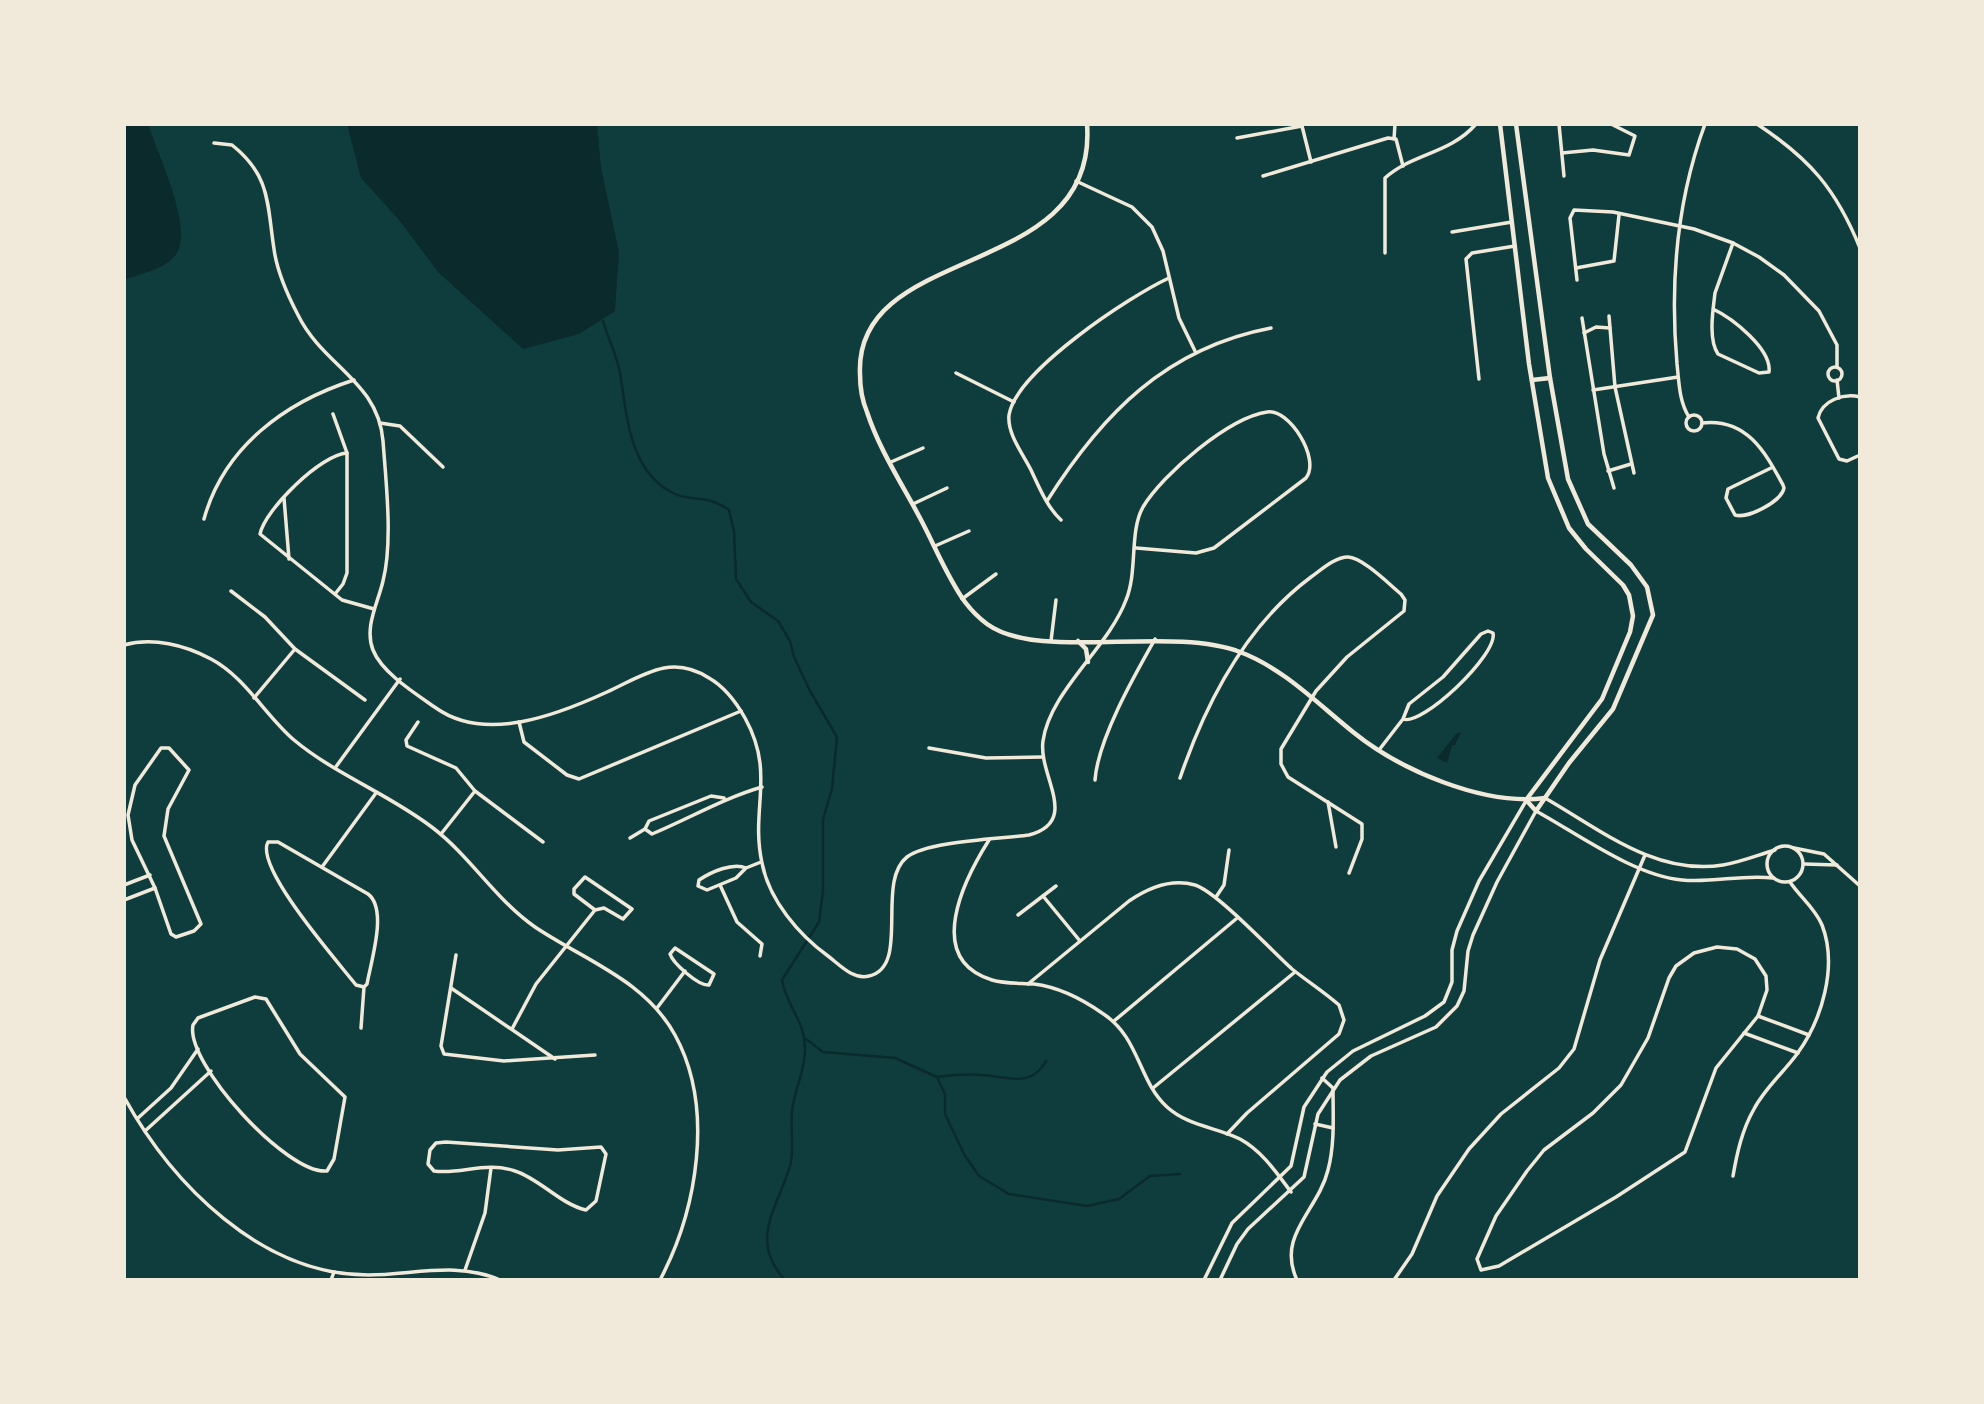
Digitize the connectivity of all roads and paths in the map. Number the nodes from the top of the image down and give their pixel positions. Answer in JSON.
{"nodes":[{"id":1,"x":1087,"y":124,"type":"edge"},
{"id":2,"x":1395,"y":124,"type":"edge"},
{"id":3,"x":1476,"y":124,"type":"edge"},
{"id":4,"x":1500,"y":124,"type":"edge"},
{"id":5,"x":1516,"y":124,"type":"edge"},
{"id":6,"x":1559,"y":124,"type":"edge"},
{"id":7,"x":1611,"y":124,"type":"edge"},
{"id":8,"x":1705,"y":124,"type":"edge"},
{"id":9,"x":1757,"y":124,"type":"edge"},
{"id":10,"x":1237,"y":138,"type":"dead end"},
{"id":11,"x":1394,"y":139,"type":"junction"},
{"id":12,"x":214,"y":143,"type":"dead end"},
{"id":13,"x":1562,"y":153,"type":"junction"},
{"id":14,"x":1311,"y":162,"type":"junction"},
{"id":15,"x":1402,"y":166,"type":"junction"},
{"id":16,"x":1264,"y":176,"type":"dead end"},
{"id":17,"x":1564,"y":176,"type":"dead end"},
{"id":18,"x":1076,"y":181,"type":"junction"},
{"id":19,"x":1619,"y":215,"type":"junction"},
{"id":20,"x":1512,"y":222,"type":"junction"},
{"id":21,"x":1680,"y":227,"type":"junction"},
{"id":22,"x":1452,"y":232,"type":"dead end"},
{"id":23,"x":1733,"y":243,"type":"junction"},
{"id":24,"x":1515,"y":246,"type":"junction"},
{"id":25,"x":1860,"y":248,"type":"edge"},
{"id":26,"x":1385,"y":253,"type":"dead end"},
{"id":27,"x":1576,"y":268,"type":"junction"},
{"id":28,"x":1169,"y":278,"type":"junction"},
{"id":29,"x":1577,"y":280,"type":"dead end"},
{"id":30,"x":1713,"y":309,"type":"junction"},
{"id":31,"x":1609,"y":316,"type":"dead end"},
{"id":32,"x":1582,"y":317,"type":"dead end"},
{"id":33,"x":1271,"y":328,"type":"dead end"},
{"id":34,"x":1610,"y":328,"type":"junction"},
{"id":35,"x":1584,"y":333,"type":"junction"},
{"id":36,"x":1195,"y":351,"type":"junction"},
{"id":37,"x":1837,"y":367,"type":"junction"},
{"id":38,"x":957,"y":373,"type":"dead end"},
{"id":39,"x":1678,"y":377,"type":"junction"},
{"id":40,"x":1550,"y":378,"type":"junction"},
{"id":41,"x":1479,"y":379,"type":"dead end"},
{"id":42,"x":354,"y":380,"type":"junction"},
{"id":43,"x":1532,"y":380,"type":"junction"},
{"id":44,"x":1836,"y":380,"type":"junction"},
{"id":45,"x":1615,"y":387,"type":"junction"},
{"id":46,"x":1592,"y":390,"type":"junction"},
{"id":47,"x":1860,"y":397,"type":"edge"},
{"id":48,"x":1839,"y":398,"type":"junction"},
{"id":49,"x":1015,"y":402,"type":"junction"},
{"id":50,"x":333,"y":414,"type":"dead end"},
{"id":51,"x":1689,"y":417,"type":"junction"},
{"id":52,"x":380,"y":423,"type":"junction"},
{"id":53,"x":1702,"y":423,"type":"junction"},
{"id":54,"x":923,"y":448,"type":"dead end"},
{"id":55,"x":347,"y":453,"type":"junction"},
{"id":56,"x":1860,"y":455,"type":"edge"},
{"id":57,"x":891,"y":462,"type":"junction"},
{"id":58,"x":1631,"y":464,"type":"junction"},
{"id":59,"x":443,"y":467,"type":"dead end"},
{"id":60,"x":1773,"y":467,"type":"junction"},
{"id":61,"x":1608,"y":471,"type":"junction"},
{"id":62,"x":1634,"y":473,"type":"dead end"},
{"id":63,"x":947,"y":488,"type":"dead end"},
{"id":64,"x":1615,"y":488,"type":"dead end"},
{"id":65,"x":284,"y":497,"type":"junction"},
{"id":66,"x":1047,"y":501,"type":"junction"},
{"id":67,"x":913,"y":504,"type":"junction"},
{"id":68,"x":204,"y":519,"type":"dead end"},
{"id":69,"x":1061,"y":520,"type":"dead end"},
{"id":70,"x":969,"y":531,"type":"dead end"},
{"id":71,"x":935,"y":546,"type":"junction"},
{"id":72,"x":1136,"y":548,"type":"junction"},
{"id":73,"x":289,"y":559,"type":"junction"},
{"id":74,"x":996,"y":574,"type":"dead end"},
{"id":75,"x":230,"y":591,"type":"dead end"},
{"id":76,"x":335,"y":594,"type":"junction"},
{"id":77,"x":962,"y":599,"type":"junction"},
{"id":78,"x":1056,"y":600,"type":"dead end"},
{"id":79,"x":374,"y":609,"type":"junction"},
{"id":80,"x":1155,"y":639,"type":"junction"},
{"id":81,"x":1078,"y":640,"type":"junction"},
{"id":82,"x":1103,"y":640,"type":"junction"},
{"id":83,"x":1051,"y":641,"type":"junction"},
{"id":84,"x":124,"y":645,"type":"edge"},
{"id":85,"x":295,"y":649,"type":"junction"},
{"id":86,"x":1241,"y":652,"type":"junction"},
{"id":87,"x":1088,"y":662,"type":"junction"},
{"id":88,"x":400,"y":679,"type":"junction"},
{"id":89,"x":254,"y":698,"type":"junction"},
{"id":90,"x":1312,"y":698,"type":"junction"},
{"id":91,"x":365,"y":700,"type":"dead end"},
{"id":92,"x":741,"y":711,"type":"junction"},
{"id":93,"x":1403,"y":719,"type":"junction"},
{"id":94,"x":519,"y":721,"type":"junction"},
{"id":95,"x":418,"y":722,"type":"dead end"},
{"id":96,"x":929,"y":748,"type":"dead end"},
{"id":97,"x":1378,"y":751,"type":"junction"},
{"id":98,"x":1042,"y":757,"type":"junction"},
{"id":99,"x":335,"y":768,"type":"junction"},
{"id":100,"x":1181,"y":778,"type":"dead end"},
{"id":101,"x":1095,"y":780,"type":"dead end"},
{"id":102,"x":762,"y":787,"type":"junction"},
{"id":103,"x":475,"y":791,"type":"junction"},
{"id":104,"x":377,"y":792,"type":"junction"},
{"id":105,"x":724,"y":798,"type":"junction"},
{"id":106,"x":1545,"y":798,"type":"junction"},
{"id":107,"x":1526,"y":801,"type":"junction"},
{"id":108,"x":1328,"y":802,"type":"junction"},
{"id":109,"x":1536,"y":811,"type":"junction"},
{"id":110,"x":645,"y":829,"type":"junction"},
{"id":111,"x":441,"y":834,"type":"junction"},
{"id":112,"x":630,"y":838,"type":"dead end"},
{"id":113,"x":989,"y":840,"type":"junction"},
{"id":114,"x":543,"y":842,"type":"dead end"},
{"id":115,"x":1336,"y":847,"type":"dead end"},
{"id":116,"x":1792,"y":848,"type":"junction"},
{"id":117,"x":1775,"y":849,"type":"junction"},
{"id":118,"x":1229,"y":850,"type":"dead end"},
{"id":119,"x":1645,"y":855,"type":"junction"},
{"id":120,"x":761,"y":862,"type":"junction"},
{"id":121,"x":1804,"y":864,"type":"junction"},
{"id":122,"x":1839,"y":865,"type":"junction"},
{"id":123,"x":322,"y":867,"type":"junction"},
{"id":124,"x":747,"y":868,"type":"junction"},
{"id":125,"x":1642,"y":869,"type":"junction"},
{"id":126,"x":1349,"y":873,"type":"dead end"},
{"id":127,"x":150,"y":875,"type":"junction"},
{"id":128,"x":1773,"y":878,"type":"junction"},
{"id":129,"x":1790,"y":882,"type":"junction"},
{"id":130,"x":124,"y":885,"type":"edge"},
{"id":131,"x":720,"y":885,"type":"junction"},
{"id":132,"x":1056,"y":886,"type":"dead end"},
{"id":133,"x":1860,"y":886,"type":"edge"},
{"id":134,"x":155,"y":888,"type":"junction"},
{"id":135,"x":1043,"y":896,"type":"junction"},
{"id":136,"x":1216,"y":897,"type":"junction"},
{"id":137,"x":124,"y":900,"type":"edge"},
{"id":138,"x":595,"y":910,"type":"junction"},
{"id":139,"x":1018,"y":915,"type":"dead end"},
{"id":140,"x":1237,"y":919,"type":"junction"},
{"id":141,"x":1080,"y":941,"type":"junction"},
{"id":142,"x":567,"y":946,"type":"junction"},
{"id":143,"x":456,"y":955,"type":"dead end"},
{"id":144,"x":760,"y":956,"type":"dead end"},
{"id":145,"x":685,"y":971,"type":"junction"},
{"id":146,"x":1295,"y":971,"type":"junction"},
{"id":147,"x":1028,"y":984,"type":"junction"},
{"id":148,"x":364,"y":987,"type":"junction"},
{"id":149,"x":450,"y":988,"type":"junction"},
{"id":150,"x":657,"y":1008,"type":"junction"},
{"id":151,"x":1758,"y":1016,"type":"junction"},
{"id":152,"x":1114,"y":1021,"type":"junction"},
{"id":153,"x":361,"y":1028,"type":"dead end"},
{"id":154,"x":512,"y":1029,"type":"junction"},
{"id":155,"x":1744,"y":1032,"type":"junction"},
{"id":156,"x":1809,"y":1035,"type":"junction"},
{"id":157,"x":198,"y":1049,"type":"junction"},
{"id":158,"x":1798,"y":1053,"type":"junction"},
{"id":159,"x":595,"y":1055,"type":"dead end"},
{"id":160,"x":555,"y":1059,"type":"junction"},
{"id":161,"x":211,"y":1071,"type":"junction"},
{"id":162,"x":1322,"y":1078,"type":"junction"},
{"id":163,"x":1153,"y":1088,"type":"junction"},
{"id":164,"x":1333,"y":1088,"type":"junction"},
{"id":165,"x":124,"y":1097,"type":"edge"},
{"id":166,"x":137,"y":1119,"type":"junction"},
{"id":167,"x":1315,"y":1124,"type":"junction"},
{"id":168,"x":1333,"y":1128,"type":"junction"},
{"id":169,"x":145,"y":1131,"type":"junction"},
{"id":170,"x":1227,"y":1134,"type":"junction"},
{"id":171,"x":491,"y":1167,"type":"junction"},
{"id":172,"x":1733,"y":1176,"type":"dead end"},
{"id":173,"x":1281,"y":1179,"type":"junction"},
{"id":174,"x":1291,"y":1192,"type":"junction"},
{"id":175,"x":465,"y":1270,"type":"junction"},
{"id":176,"x":334,"y":1272,"type":"junction"},
{"id":177,"x":331,"y":1280,"type":"edge"},
{"id":178,"x":500,"y":1280,"type":"edge"},
{"id":179,"x":660,"y":1280,"type":"edge"},
{"id":180,"x":1204,"y":1280,"type":"edge"},
{"id":181,"x":1220,"y":1280,"type":"edge"},
{"id":182,"x":1297,"y":1280,"type":"edge"},
{"id":183,"x":1394,"y":1280,"type":"edge"}],
"edges":[{"from":1,"to":18,"type":"street"},
{"from":2,"to":11,"type":"street"},
{"from":3,"to":15,"type":"street"},
{"from":4,"to":20,"type":"street"},
{"from":5,"to":40,"type":"street"},
{"from":6,"to":13,"type":"street"},
{"from":7,"to":13,"type":"street"},
{"from":8,"to":21,"type":"street"},
{"from":9,"to":25,"type":"street"},
{"from":10,"to":14,"type":"street"},
{"from":11,"to":14,"type":"street"},
{"from":11,"to":15,"type":"street"},
{"from":12,"to":42,"type":"street"},
{"from":13,"to":17,"type":"street"},
{"from":14,"to":16,"type":"street"},
{"from":15,"to":26,"type":"street"},
{"from":18,"to":28,"type":"street"},
{"from":18,"to":57,"type":"street"},
{"from":19,"to":21,"type":"street"},
{"from":19,"to":27,"type":"street"},
{"from":19,"to":27,"type":"street"},
{"from":20,"to":22,"type":"street"},
{"from":20,"to":24,"type":"street"},
{"from":21,"to":23,"type":"street"},
{"from":21,"to":39,"type":"street"},
{"from":23,"to":30,"type":"street"},
{"from":23,"to":37,"type":"street"},
{"from":24,"to":41,"type":"street"},
{"from":24,"to":43,"type":"street"},
{"from":27,"to":29,"type":"street"},
{"from":28,"to":36,"type":"street"},
{"from":28,"to":49,"type":"street"},
{"from":30,"to":30,"type":"street"},
{"from":31,"to":34,"type":"street"},
{"from":32,"to":35,"type":"street"},
{"from":33,"to":36,"type":"street"},
{"from":34,"to":35,"type":"street"},
{"from":34,"to":45,"type":"street"},
{"from":35,"to":46,"type":"street"},
{"from":36,"to":66,"type":"street"},
{"from":37,"to":44,"type":"street"},
{"from":37,"to":44,"type":"street"},
{"from":38,"to":49,"type":"street"},
{"from":39,"to":45,"type":"street"},
{"from":39,"to":51,"type":"street"},
{"from":40,"to":43,"type":"street"},
{"from":40,"to":106,"type":"street"},
{"from":42,"to":52,"type":"street"},
{"from":42,"to":68,"type":"street"},
{"from":43,"to":107,"type":"street"},
{"from":44,"to":48,"type":"street"},
{"from":45,"to":46,"type":"street"},
{"from":45,"to":58,"type":"street"},
{"from":46,"to":61,"type":"street"},
{"from":47,"to":48,"type":"street"},
{"from":48,"to":56,"type":"street"},
{"from":49,"to":66,"type":"street"},
{"from":50,"to":55,"type":"street"},
{"from":51,"to":53,"type":"street"},
{"from":51,"to":53,"type":"street"},
{"from":52,"to":59,"type":"street"},
{"from":52,"to":79,"type":"street"},
{"from":53,"to":60,"type":"street"},
{"from":54,"to":57,"type":"street"},
{"from":55,"to":65,"type":"street"},
{"from":55,"to":76,"type":"street"},
{"from":57,"to":67,"type":"street"},
{"from":58,"to":61,"type":"street"},
{"from":58,"to":62,"type":"street"},
{"from":60,"to":60,"type":"street"},
{"from":61,"to":64,"type":"street"},
{"from":63,"to":67,"type":"street"},
{"from":65,"to":73,"type":"street"},
{"from":65,"to":73,"type":"street"},
{"from":66,"to":69,"type":"street"},
{"from":67,"to":71,"type":"street"},
{"from":70,"to":71,"type":"street"},
{"from":71,"to":77,"type":"street"},
{"from":72,"to":72,"type":"street"},
{"from":72,"to":82,"type":"street"},
{"from":73,"to":76,"type":"street"},
{"from":74,"to":77,"type":"street"},
{"from":75,"to":85,"type":"street"},
{"from":76,"to":79,"type":"street"},
{"from":77,"to":83,"type":"street"},
{"from":78,"to":83,"type":"street"},
{"from":79,"to":88,"type":"street"},
{"from":80,"to":82,"type":"street"},
{"from":80,"to":86,"type":"street"},
{"from":80,"to":101,"type":"street"},
{"from":81,"to":82,"type":"street"},
{"from":81,"to":83,"type":"street"},
{"from":81,"to":87,"type":"street"},
{"from":82,"to":87,"type":"street"},
{"from":84,"to":89,"type":"street"},
{"from":85,"to":89,"type":"street"},
{"from":85,"to":91,"type":"street"},
{"from":86,"to":90,"type":"street"},
{"from":86,"to":90,"type":"street"},
{"from":86,"to":100,"type":"street"},
{"from":87,"to":98,"type":"street"},
{"from":88,"to":94,"type":"street"},
{"from":88,"to":99,"type":"street"},
{"from":89,"to":99,"type":"street"},
{"from":90,"to":97,"type":"street"},
{"from":90,"to":108,"type":"street"},
{"from":92,"to":94,"type":"street"},
{"from":92,"to":94,"type":"street"},
{"from":92,"to":102,"type":"street"},
{"from":93,"to":93,"type":"street"},
{"from":93,"to":97,"type":"street"},
{"from":95,"to":103,"type":"street"},
{"from":96,"to":98,"type":"street"},
{"from":97,"to":107,"type":"street"},
{"from":98,"to":113,"type":"street"},
{"from":99,"to":104,"type":"street"},
{"from":102,"to":105,"type":"street"},
{"from":102,"to":120,"type":"street"},
{"from":103,"to":111,"type":"street"},
{"from":103,"to":114,"type":"street"},
{"from":104,"to":111,"type":"street"},
{"from":104,"to":123,"type":"street"},
{"from":105,"to":110,"type":"street"},
{"from":105,"to":110,"type":"street"},
{"from":106,"to":107,"type":"street"},
{"from":106,"to":109,"type":"street"},
{"from":106,"to":119,"type":"street"},
{"from":107,"to":109,"type":"street"},
{"from":107,"to":162,"type":"street"},
{"from":108,"to":115,"type":"street"},
{"from":108,"to":126,"type":"street"},
{"from":109,"to":125,"type":"street"},
{"from":109,"to":164,"type":"street"},
{"from":110,"to":112,"type":"street"},
{"from":111,"to":142,"type":"street"},
{"from":113,"to":120,"type":"street"},
{"from":113,"to":147,"type":"street"},
{"from":116,"to":117,"type":"street"},
{"from":116,"to":121,"type":"street"},
{"from":116,"to":122,"type":"street"},
{"from":117,"to":119,"type":"street"},
{"from":117,"to":128,"type":"street"},
{"from":118,"to":136,"type":"street"},
{"from":119,"to":125,"type":"street"},
{"from":120,"to":124,"type":"street"},
{"from":121,"to":122,"type":"street"},
{"from":121,"to":129,"type":"street"},
{"from":122,"to":133,"type":"street"},
{"from":123,"to":148,"type":"street"},
{"from":123,"to":148,"type":"street"},
{"from":124,"to":131,"type":"street"},
{"from":124,"to":131,"type":"street"},
{"from":125,"to":128,"type":"street"},
{"from":125,"to":183,"type":"street"},
{"from":127,"to":130,"type":"street"},
{"from":127,"to":134,"type":"street"},
{"from":127,"to":134,"type":"street"},
{"from":128,"to":129,"type":"street"},
{"from":129,"to":156,"type":"street"},
{"from":131,"to":144,"type":"street"},
{"from":132,"to":135,"type":"street"},
{"from":134,"to":137,"type":"street"},
{"from":135,"to":139,"type":"street"},
{"from":135,"to":141,"type":"street"},
{"from":136,"to":140,"type":"street"},
{"from":136,"to":141,"type":"street"},
{"from":138,"to":138,"type":"street"},
{"from":138,"to":142,"type":"street"},
{"from":140,"to":146,"type":"street"},
{"from":140,"to":152,"type":"street"},
{"from":141,"to":147,"type":"street"},
{"from":142,"to":150,"type":"street"},
{"from":142,"to":154,"type":"street"},
{"from":143,"to":149,"type":"street"},
{"from":145,"to":145,"type":"street"},
{"from":145,"to":150,"type":"street"},
{"from":146,"to":163,"type":"street"},
{"from":146,"to":170,"type":"street"},
{"from":147,"to":152,"type":"street"},
{"from":148,"to":153,"type":"street"},
{"from":149,"to":154,"type":"street"},
{"from":149,"to":160,"type":"street"},
{"from":150,"to":179,"type":"street"},
{"from":151,"to":155,"type":"street"},
{"from":151,"to":155,"type":"street"},
{"from":151,"to":156,"type":"street"},
{"from":152,"to":163,"type":"street"},
{"from":154,"to":160,"type":"street"},
{"from":155,"to":158,"type":"street"},
{"from":156,"to":158,"type":"street"},
{"from":157,"to":161,"type":"street"},
{"from":157,"to":161,"type":"street"},
{"from":157,"to":166,"type":"street"},
{"from":158,"to":172,"type":"street"},
{"from":159,"to":160,"type":"street"},
{"from":161,"to":169,"type":"street"},
{"from":162,"to":164,"type":"street"},
{"from":162,"to":173,"type":"street"},
{"from":163,"to":170,"type":"street"},
{"from":164,"to":167,"type":"street"},
{"from":164,"to":168,"type":"street"},
{"from":165,"to":166,"type":"street"},
{"from":166,"to":169,"type":"street"},
{"from":167,"to":168,"type":"street"},
{"from":167,"to":174,"type":"street"},
{"from":168,"to":182,"type":"street"},
{"from":169,"to":176,"type":"street"},
{"from":170,"to":173,"type":"street"},
{"from":171,"to":171,"type":"street"},
{"from":171,"to":175,"type":"street"},
{"from":173,"to":174,"type":"street"},
{"from":173,"to":180,"type":"street"},
{"from":174,"to":181,"type":"street"},
{"from":175,"to":176,"type":"street"},
{"from":175,"to":178,"type":"street"},
{"from":176,"to":177,"type":"street"}]}
